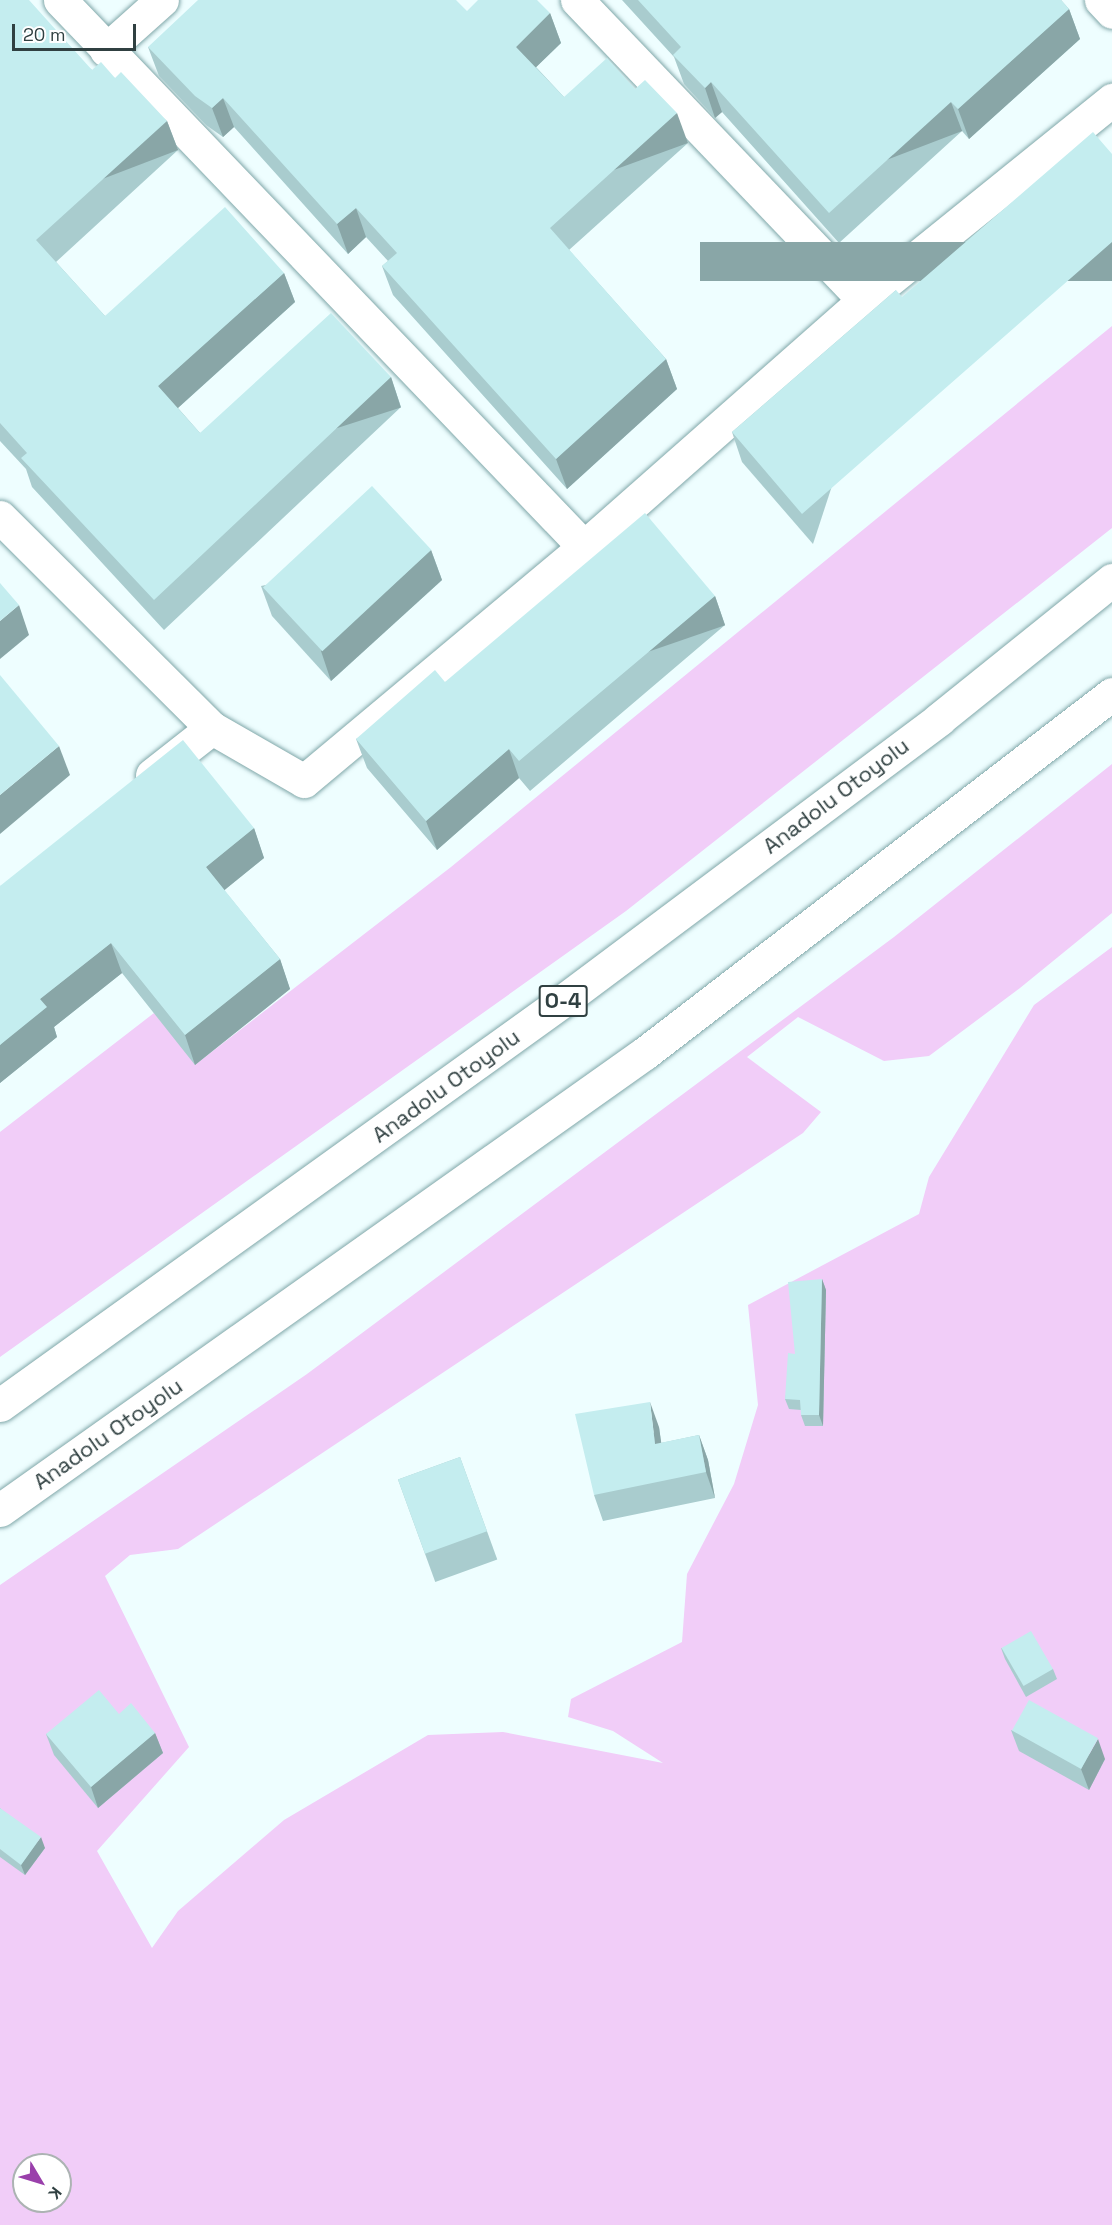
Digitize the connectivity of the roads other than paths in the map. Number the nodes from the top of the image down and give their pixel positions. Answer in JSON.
{"nodes":[{"id":1,"x":60,"y":0,"type":"edge"},
{"id":2,"x":162,"y":0,"type":"edge"},
{"id":3,"x":577,"y":0,"type":"edge"},
{"id":4,"x":1101,"y":0,"type":"edge"},
{"id":5,"x":1112,"y":12,"type":"edge"},
{"id":6,"x":106,"y":50,"type":"junction"},
{"id":7,"x":1112,"y":100,"type":"edge"},
{"id":8,"x":864,"y":300,"type":"junction"},
{"id":9,"x":0,"y":517,"type":"edge"},
{"id":10,"x":584,"y":547,"type":"junction"},
{"id":11,"x":1112,"y":580,"type":"edge"},
{"id":12,"x":1112,"y":694,"type":"edge"},
{"id":13,"x":212,"y":728,"type":"junction"},
{"id":14,"x":129,"y":792,"type":"edge"},
{"id":15,"x":0,"y":1405,"type":"edge"},
{"id":16,"x":0,"y":1510,"type":"edge"}],
"edges":[{"from":1,"to":6,"type":"main road"},
{"from":2,"to":6,"type":"main road"},
{"from":3,"to":8,"type":"main road"},
{"from":4,"to":5,"type":"main road"},
{"from":6,"to":10,"type":"main road"},
{"from":7,"to":8,"type":"main road"},
{"from":8,"to":10,"type":"main road"},
{"from":9,"to":13,"type":"main road"},
{"from":10,"to":13,"type":"main road"},
{"from":11,"to":15,"type":"main road","name":"Anadolu Otoyolu","number":"O-4"},
{"from":12,"to":16,"type":"main road","name":"Anadolu Otoyolu"},
{"from":13,"to":14,"type":"main road"}]}
